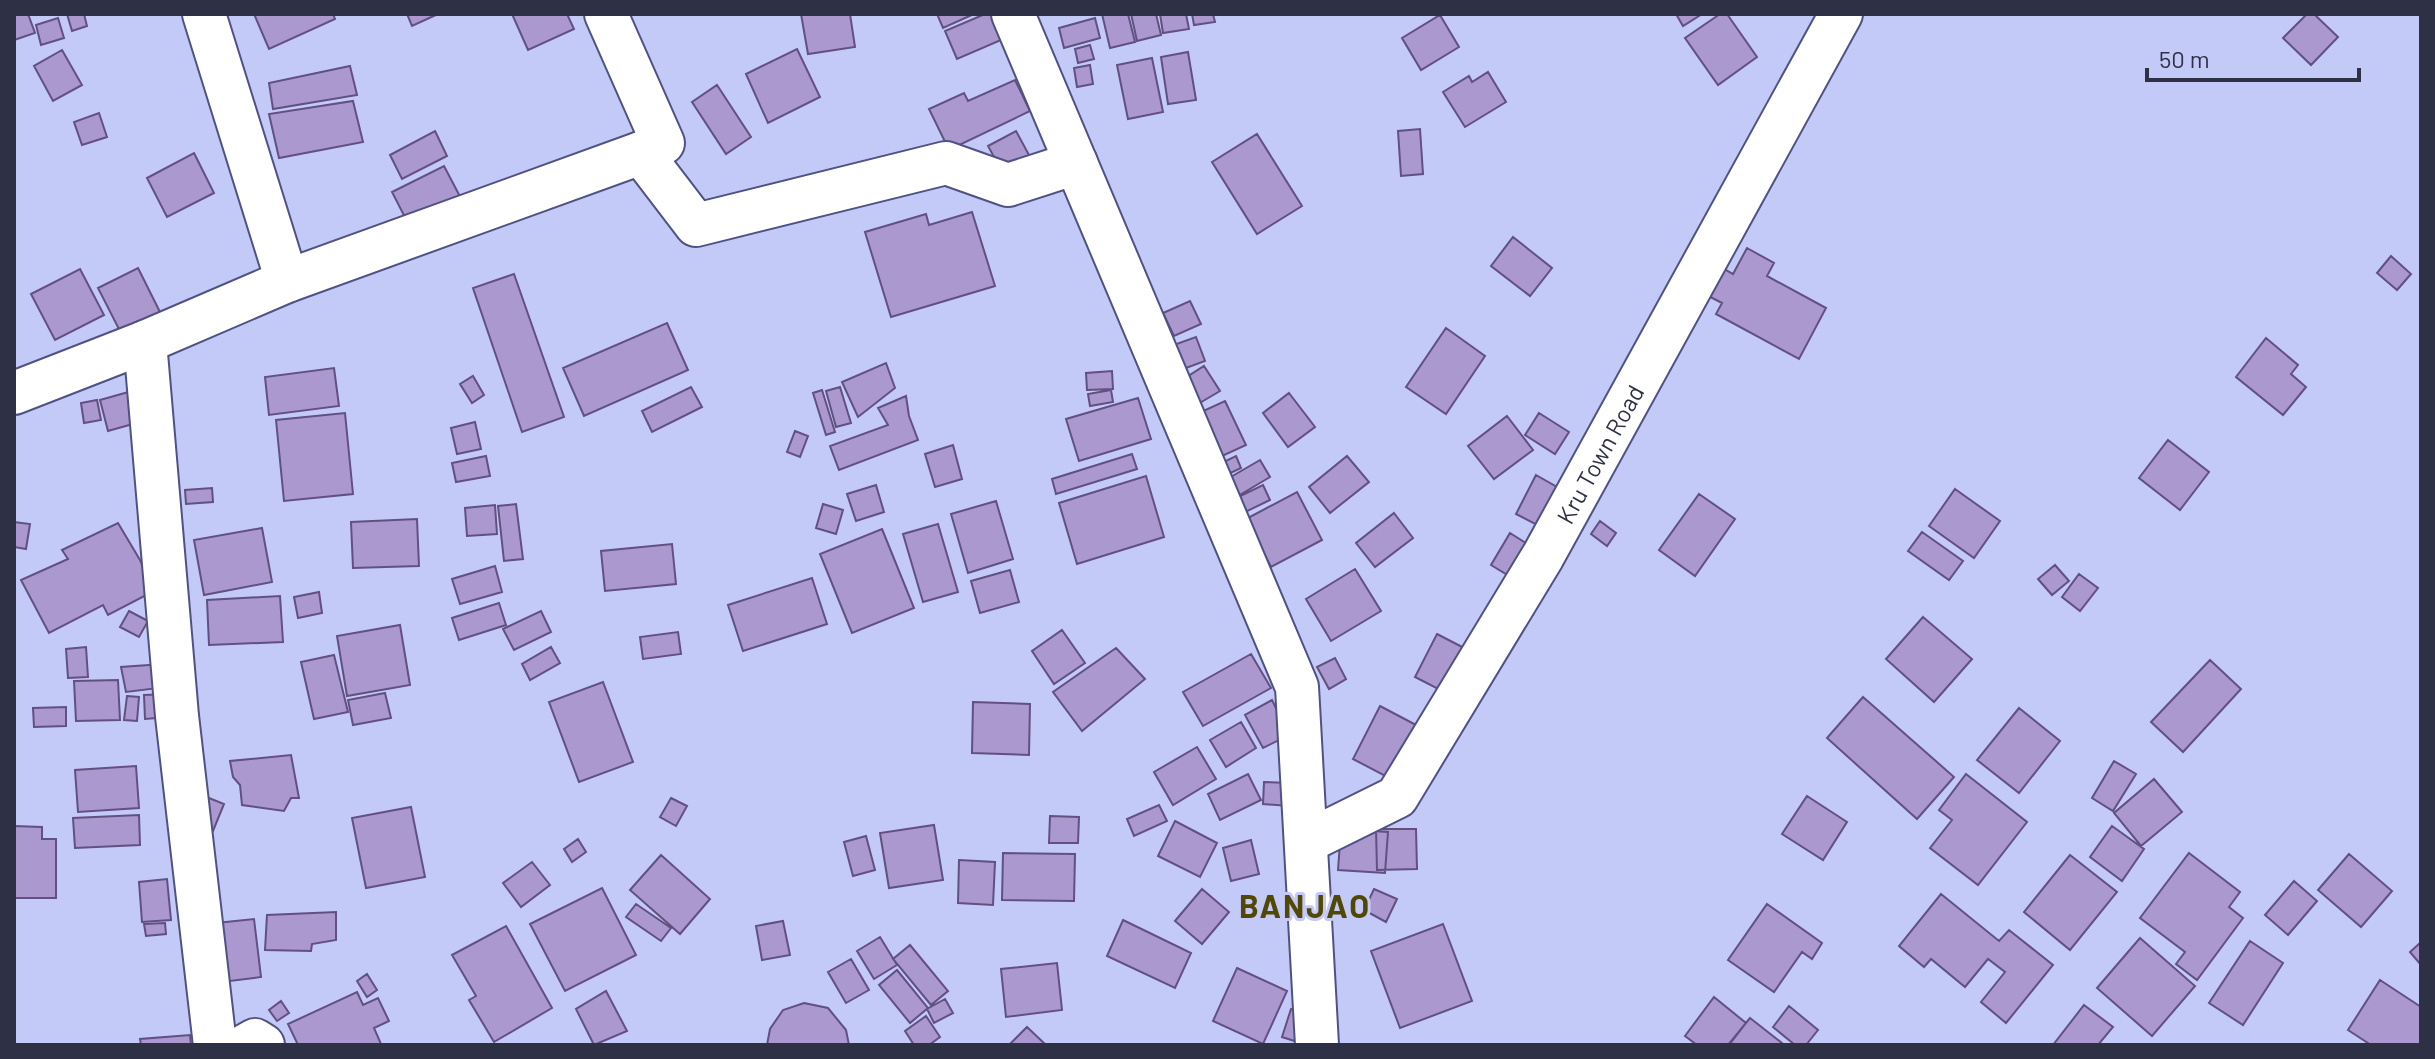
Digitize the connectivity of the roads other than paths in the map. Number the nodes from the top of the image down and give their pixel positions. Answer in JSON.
{"nodes":[{"id":1,"x":204,"y":14,"type":"edge"},
{"id":2,"x":606,"y":14,"type":"edge"},
{"id":3,"x":1013,"y":14,"type":"edge"},
{"id":4,"x":1841,"y":14,"type":"edge"},
{"id":5,"x":641,"y":153,"type":"junction"},
{"id":6,"x":1076,"y":163,"type":"junction"},
{"id":7,"x":287,"y":281,"type":"junction"},
{"id":8,"x":145,"y":342,"type":"junction"},
{"id":9,"x":14,"y":393,"type":"edge"},
{"id":10,"x":1306,"y":842,"type":"junction"},
{"id":11,"x":215,"y":1045,"type":"edge"},
{"id":12,"x":246,"y":1045,"type":"edge"},
{"id":13,"x":263,"y":1045,"type":"edge"},
{"id":14,"x":1317,"y":1045,"type":"edge"}],
"edges":[{"from":1,"to":7,"type":"street"},
{"from":2,"to":5,"type":"street"},
{"from":3,"to":6,"type":"street"},
{"from":4,"to":10,"type":"street","name":"Kru Town Road"},
{"from":5,"to":6,"type":"street"},
{"from":5,"to":7,"type":"street"},
{"from":6,"to":10,"type":"street"},
{"from":7,"to":8,"type":"street"},
{"from":8,"to":9,"type":"street"},
{"from":8,"to":11,"type":"street"},
{"from":10,"to":14,"type":"street"},
{"from":12,"to":13,"type":"street"}]}
